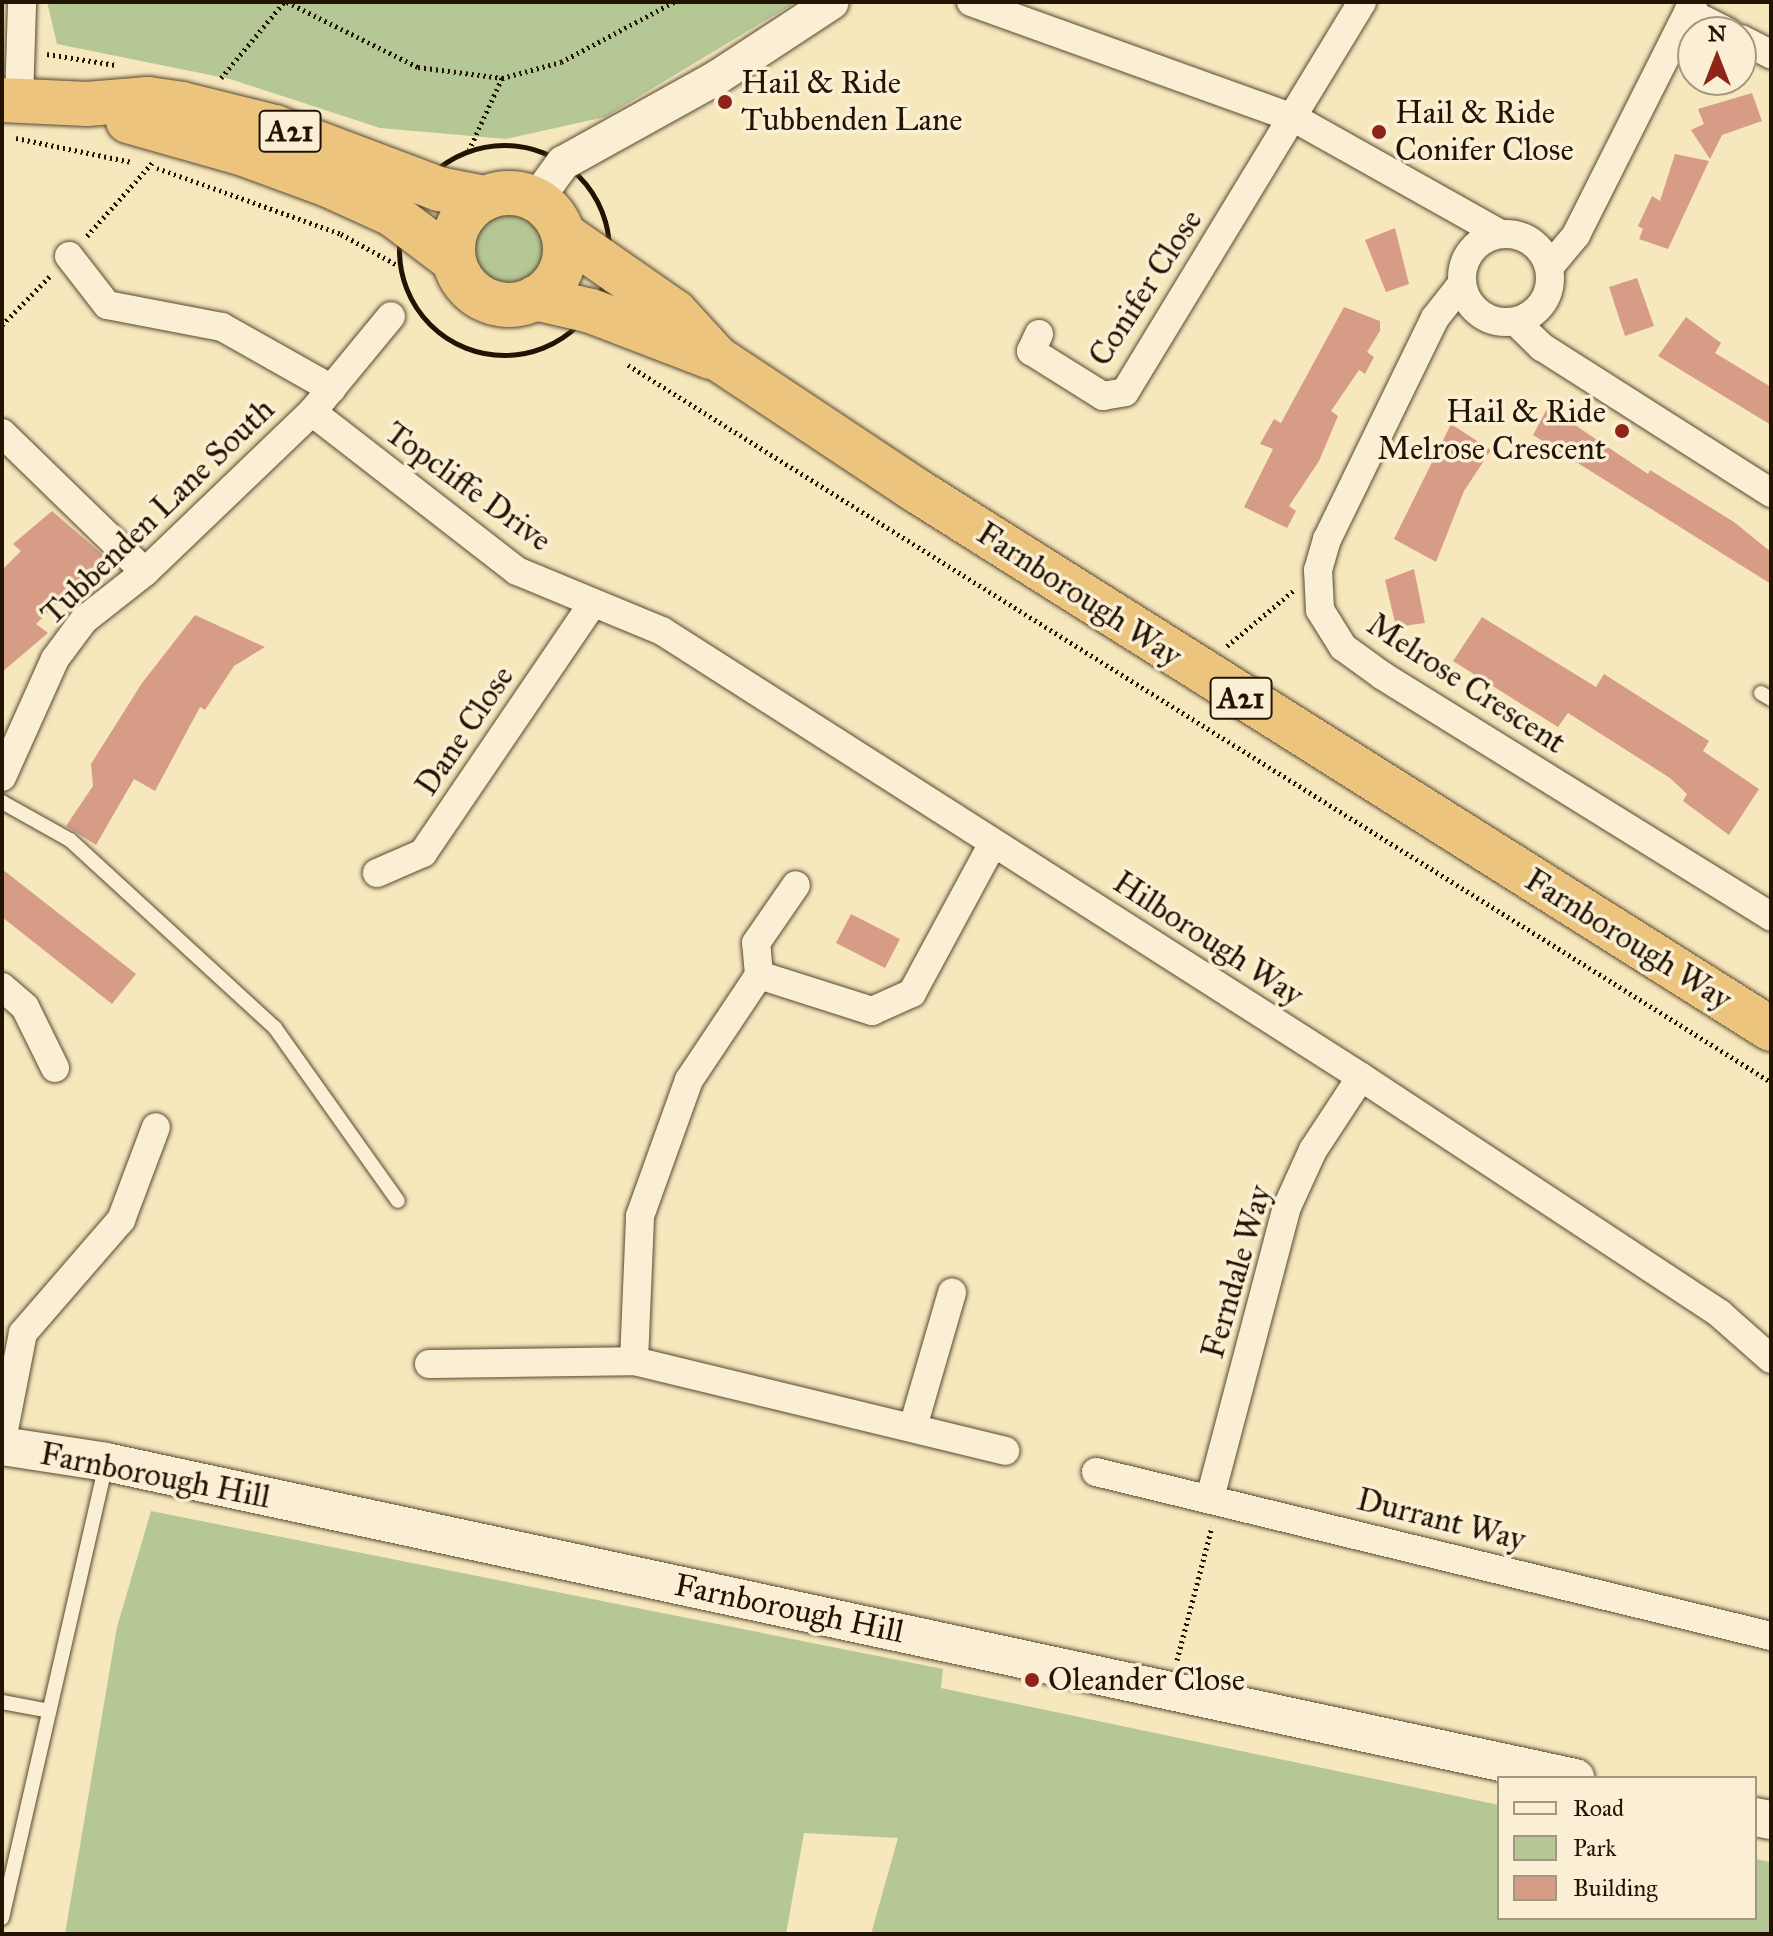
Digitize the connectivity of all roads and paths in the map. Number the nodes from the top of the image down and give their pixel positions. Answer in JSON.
{"nodes":[{"id":1,"x":22,"y":2,"type":"edge"},
{"id":2,"x":286,"y":2,"type":"edge"},
{"id":3,"x":674,"y":2,"type":"edge"},
{"id":4,"x":832,"y":2,"type":"edge"},
{"id":5,"x":971,"y":2,"type":"edge"},
{"id":6,"x":1362,"y":2,"type":"edge"},
{"id":7,"x":1690,"y":7,"type":"edge"},
{"id":8,"x":22,"y":51,"type":"junction"},
{"id":9,"x":119,"y":66,"type":"dead end"},
{"id":10,"x":224,"y":72,"type":"dead end"},
{"id":11,"x":502,"y":78,"type":"junction"},
{"id":12,"x":87,"y":104,"type":"junction"},
{"id":13,"x":8,"y":113,"type":"edge"},
{"id":14,"x":1294,"y":118,"type":"junction"},
{"id":15,"x":161,"y":149,"type":"junction"},
{"id":16,"x":469,"y":151,"type":"dead end"},
{"id":17,"x":437,"y":170,"type":"junction"},
{"id":18,"x":485,"y":198,"type":"junction"},
{"id":19,"x":536,"y":200,"type":"junction"},
{"id":20,"x":403,"y":221,"type":"junction"},
{"id":21,"x":1499,"y":233,"type":"junction"},
{"id":22,"x":563,"y":234,"type":"junction"},
{"id":23,"x":69,"y":256,"type":"junction"},
{"id":24,"x":609,"y":256,"type":"junction"},
{"id":25,"x":453,"y":260,"type":"junction"},
{"id":26,"x":1551,"y":265,"type":"junction"},
{"id":27,"x":400,"y":266,"type":"junction"},
{"id":28,"x":1461,"y":285,"type":"junction"},
{"id":29,"x":535,"y":298,"type":"junction"},
{"id":30,"x":391,"y":316,"type":"dead end"},
{"id":31,"x":1517,"y":323,"type":"junction"},
{"id":32,"x":2,"y":325,"type":"edge"},
{"id":33,"x":584,"y":327,"type":"junction"},
{"id":34,"x":1039,"y":334,"type":"dead end"},
{"id":35,"x":614,"y":356,"type":"dead end"},
{"id":36,"x":717,"y":358,"type":"junction"},
{"id":37,"x":332,"y":389,"type":"junction"},
{"id":38,"x":312,"y":412,"type":"junction"},
{"id":39,"x":2,"y":433,"type":"edge"},
{"id":40,"x":1771,"y":493,"type":"edge"},
{"id":41,"x":1318,"y":570,"type":"junction"},
{"id":42,"x":145,"y":572,"type":"junction"},
{"id":43,"x":591,"y":606,"type":"junction"},
{"id":44,"x":1217,"y":655,"type":"dead end"},
{"id":45,"x":2,"y":777,"type":"edge"},
{"id":46,"x":2,"y":802,"type":"edge"},
{"id":47,"x":993,"y":843,"type":"junction"},
{"id":48,"x":377,"y":873,"type":"dead end"},
{"id":49,"x":796,"y":885,"type":"dead end"},
{"id":50,"x":1771,"y":917,"type":"edge"},
{"id":51,"x":759,"y":975,"type":"junction"},
{"id":52,"x":2,"y":987,"type":"edge"},
{"id":53,"x":1771,"y":1029,"type":"edge"},
{"id":54,"x":55,"y":1068,"type":"dead end"},
{"id":55,"x":1361,"y":1077,"type":"junction"},
{"id":56,"x":1771,"y":1082,"type":"edge"},
{"id":57,"x":156,"y":1127,"type":"dead end"},
{"id":58,"x":398,"y":1201,"type":"dead end"},
{"id":59,"x":952,"y":1293,"type":"dead end"},
{"id":60,"x":1771,"y":1359,"type":"edge"},
{"id":61,"x":634,"y":1361,"type":"junction"},
{"id":62,"x":429,"y":1364,"type":"dead end"},
{"id":63,"x":913,"y":1427,"type":"junction"},
{"id":64,"x":2,"y":1440,"type":"edge"},
{"id":65,"x":2,"y":1446,"type":"edge"},
{"id":66,"x":1005,"y":1451,"type":"dead end"},
{"id":67,"x":106,"y":1462,"type":"junction"},
{"id":68,"x":1096,"y":1472,"type":"dead end"},
{"id":69,"x":1210,"y":1498,"type":"junction"},
{"id":70,"x":1770,"y":1633,"type":"edge"},
{"id":71,"x":1169,"y":1690,"type":"junction"},
{"id":72,"x":2,"y":1702,"type":"edge"},
{"id":73,"x":49,"y":1711,"type":"junction"},
{"id":74,"x":1566,"y":1776,"type":"edge"},
{"id":75,"x":2,"y":1918,"type":"edge"}],
"edges":[{"from":1,"to":8,"type":"street"},
{"from":2,"to":10,"type":"path"},
{"from":2,"to":11,"type":"path"},
{"from":3,"to":11,"type":"path"},
{"from":4,"to":19,"type":"street"},
{"from":5,"to":14,"type":"street"},
{"from":6,"to":14,"type":"street"},
{"from":7,"to":26,"type":"street"},
{"from":8,"to":9,"type":"path"},
{"from":8,"to":13,"type":"street"},
{"from":11,"to":16,"type":"path"},
{"from":12,"to":13,"type":"highway","number":"A21"},
{"from":12,"to":15,"type":"highway","number":"A21"},
{"from":12,"to":17,"type":"highway","number":"A21"},
{"from":13,"to":15,"type":"path"},
{"from":14,"to":21,"type":"street"},
{"from":14,"to":34,"type":"street","name":"Conifer Close"},
{"from":15,"to":20,"type":"highway","number":"A21"},
{"from":15,"to":23,"type":"path"},
{"from":15,"to":27,"type":"path"},
{"from":17,"to":18,"type":"highway","number":"A21"},
{"from":17,"to":20,"type":"path"},
{"from":18,"to":19,"type":"highway"},
{"from":18,"to":25,"type":"highway"},
{"from":19,"to":22,"type":"highway"},
{"from":20,"to":25,"type":"highway","number":"A21"},
{"from":20,"to":27,"type":"path"},
{"from":21,"to":26,"type":"street"},
{"from":21,"to":28,"type":"street"},
{"from":22,"to":24,"type":"highway","name":"Farnborough Way","number":"A21"},
{"from":22,"to":29,"type":"highway"},
{"from":23,"to":32,"type":"path"},
{"from":23,"to":37,"type":"street"},
{"from":24,"to":33,"type":"path"},
{"from":24,"to":36,"type":"highway","name":"Farnborough Way","number":"A21"},
{"from":25,"to":29,"type":"highway"},
{"from":26,"to":31,"type":"street"},
{"from":27,"to":33,"type":"path"},
{"from":28,"to":31,"type":"street"},
{"from":28,"to":41,"type":"street","name":"Melrose Crescent"},
{"from":29,"to":33,"type":"highway","name":"Farnborough Way","number":"A21"},
{"from":30,"to":37,"type":"street","name":"Tubbenden Lane South"},
{"from":31,"to":40,"type":"street"},
{"from":33,"to":36,"type":"highway","name":"Farnborough Way","number":"A21"},
{"from":35,"to":56,"type":"path"},
{"from":36,"to":53,"type":"highway","name":"Farnborough Way","number":"A21"},
{"from":37,"to":38,"type":"street","name":"Tubbenden Lane South"},
{"from":38,"to":42,"type":"street","name":"Tubbenden Lane South"},
{"from":38,"to":43,"type":"street","name":"Topcliffe Drive"},
{"from":39,"to":42,"type":"street"},
{"from":41,"to":44,"type":"path"},
{"from":41,"to":50,"type":"street","name":"Melrose Crescent"},
{"from":42,"to":45,"type":"street","name":"Tubbenden Lane South"},
{"from":43,"to":47,"type":"street","name":"Hilborough Way"},
{"from":43,"to":48,"type":"street","name":"Dane Close"},
{"from":46,"to":58,"type":"lane"},
{"from":47,"to":51,"type":"street"},
{"from":47,"to":55,"type":"street","name":"Hilborough Way"},
{"from":49,"to":51,"type":"street"},
{"from":51,"to":61,"type":"street"},
{"from":52,"to":54,"type":"street"},
{"from":55,"to":60,"type":"street","name":"Hilborough Way"},
{"from":55,"to":69,"type":"street","name":"Ferndale Way"},
{"from":57,"to":64,"type":"street"},
{"from":59,"to":63,"type":"street"},
{"from":61,"to":62,"type":"street"},
{"from":61,"to":63,"type":"street"},
{"from":63,"to":66,"type":"street"},
{"from":65,"to":67,"type":"main road","name":"Farnborough Hill"},
{"from":67,"to":71,"type":"main road","name":"Farnborough Hill"},
{"from":67,"to":73,"type":"lane"},
{"from":68,"to":69,"type":"street","name":"Durrant Way"},
{"from":69,"to":70,"type":"street","name":"Durrant Way"},
{"from":69,"to":71,"type":"path"},
{"from":71,"to":74,"type":"main road","name":"Farnborough Hill"},
{"from":72,"to":73,"type":"lane"},
{"from":73,"to":75,"type":"lane"}]}
